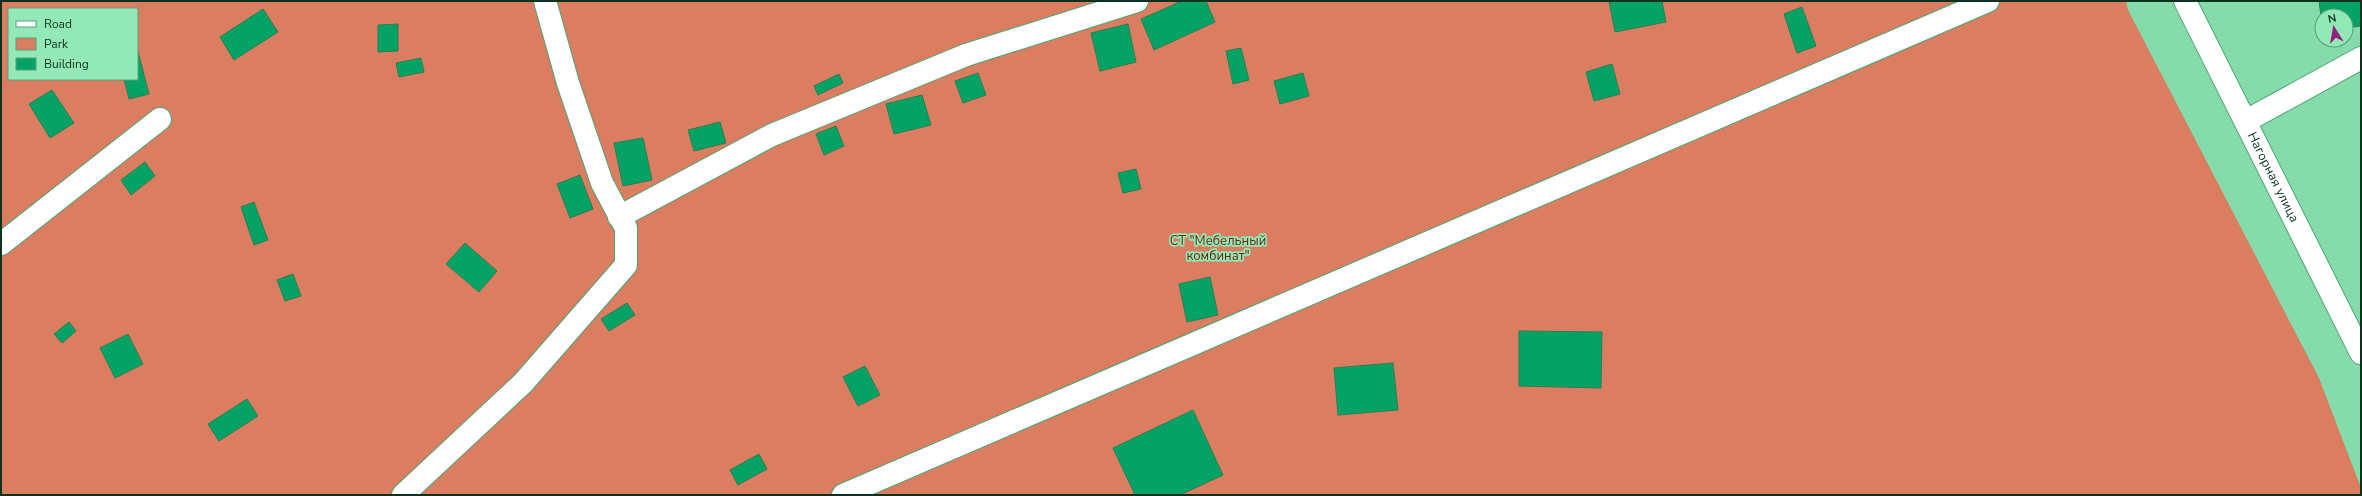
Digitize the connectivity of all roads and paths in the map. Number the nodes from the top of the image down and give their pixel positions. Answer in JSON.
{"nodes":[{"id":1,"x":546,"y":1,"type":"edge"},
{"id":2,"x":1137,"y":1,"type":"edge"},
{"id":3,"x":1988,"y":1,"type":"edge"},
{"id":4,"x":2185,"y":1,"type":"edge"},
{"id":5,"x":2361,"y":58,"type":"edge"},
{"id":6,"x":160,"y":119,"type":"dead end"},
{"id":7,"x":2246,"y":121,"type":"junction"},
{"id":8,"x":619,"y":216,"type":"junction"},
{"id":9,"x":1,"y":244,"type":"edge"},
{"id":10,"x":2361,"y":352,"type":"edge"},
{"id":11,"x":403,"y":495,"type":"edge"},
{"id":12,"x":843,"y":495,"type":"edge"}],
"edges":[{"from":1,"to":8,"type":"street"},
{"from":2,"to":8,"type":"street"},
{"from":3,"to":12,"type":"street"},
{"from":4,"to":7,"type":"street","name":"Нагорная улица"},
{"from":5,"to":7,"type":"street"},
{"from":6,"to":9,"type":"street"},
{"from":7,"to":10,"type":"street","name":"Нагорная улица"},
{"from":8,"to":11,"type":"street"}]}
